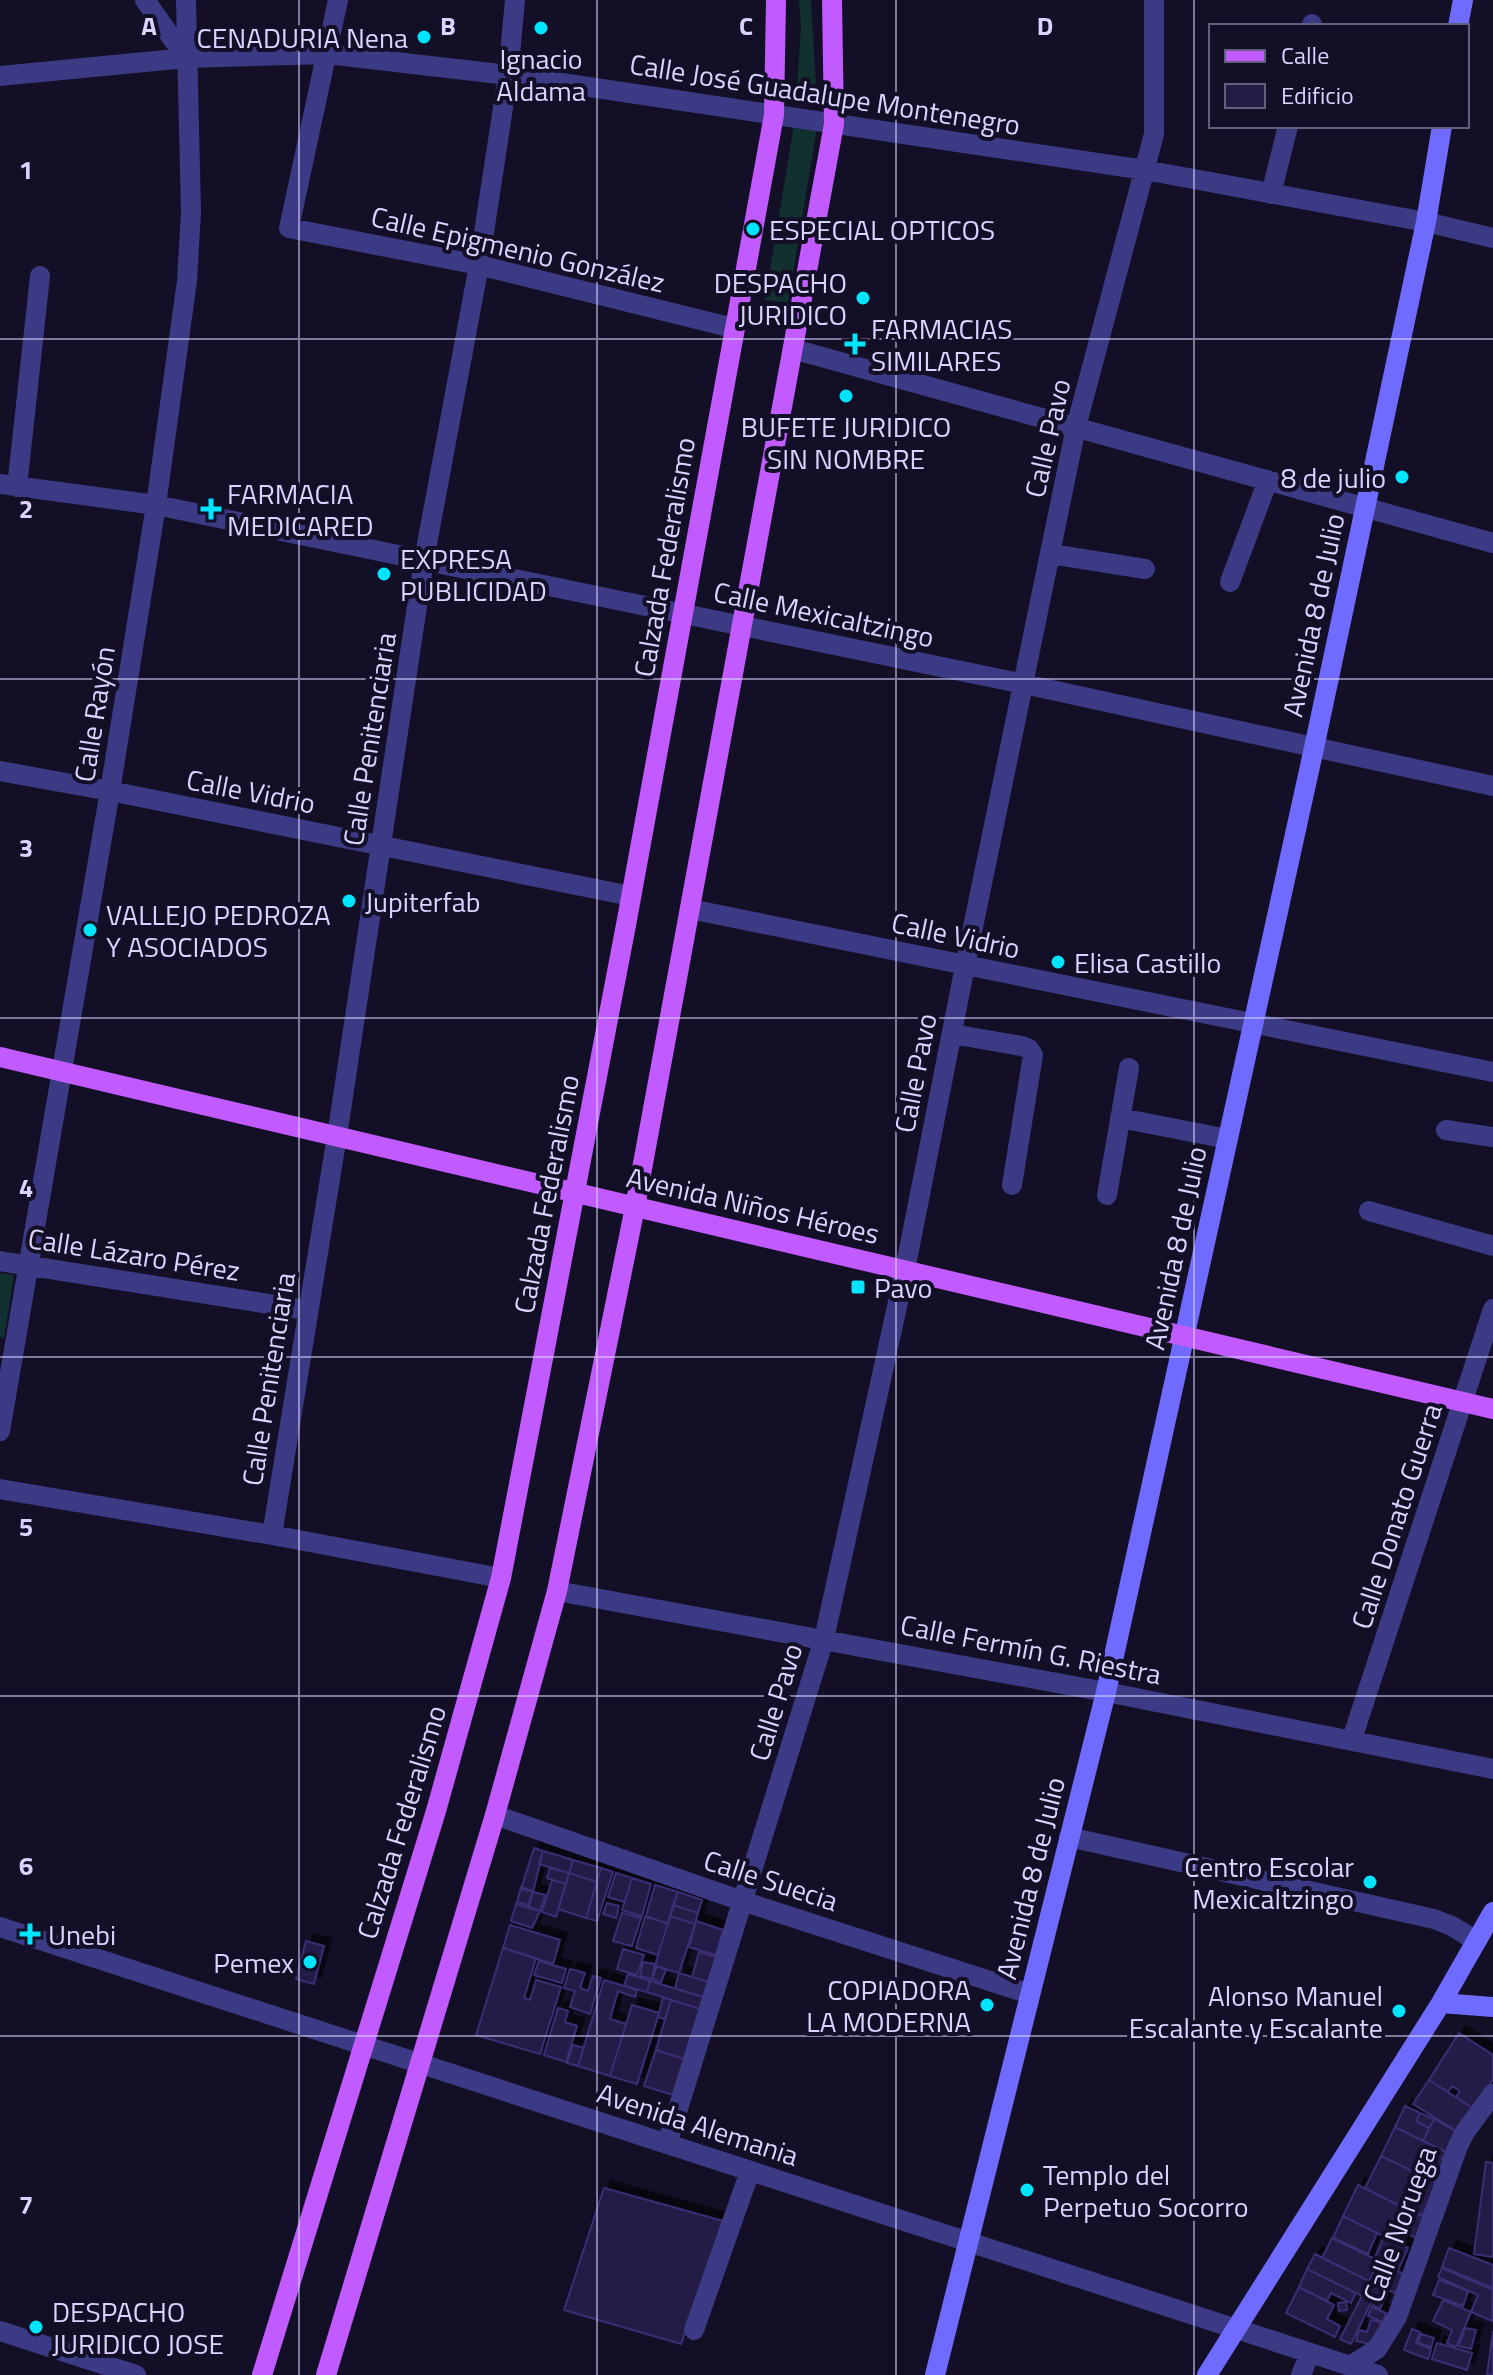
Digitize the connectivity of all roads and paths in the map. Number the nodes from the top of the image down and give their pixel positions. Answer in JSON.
{"nodes":[{"id":1,"x":145,"y":0,"type":"edge"},
{"id":2,"x":186,"y":0,"type":"edge"},
{"id":3,"x":338,"y":0,"type":"edge"},
{"id":4,"x":515,"y":0,"type":"edge"},
{"id":5,"x":776,"y":0,"type":"edge"},
{"id":6,"x":818,"y":0,"type":"edge"},
{"id":7,"x":832,"y":0,"type":"edge"},
{"id":8,"x":1154,"y":0,"type":"edge"},
{"id":9,"x":1463,"y":0,"type":"edge"},
{"id":10,"x":1458,"y":24,"type":"edge"},
{"id":11,"x":327,"y":54,"type":"junction"},
{"id":12,"x":186,"y":58,"type":"junction"},
{"id":13,"x":508,"y":75,"type":"junction"},
{"id":14,"x":0,"y":76,"type":"edge"},
{"id":15,"x":834,"y":114,"type":"junction"},
{"id":16,"x":774,"y":115,"type":"junction"},
{"id":17,"x":1288,"y":128,"type":"edge"},
{"id":18,"x":1442,"y":128,"type":"edge"},
{"id":19,"x":1145,"y":170,"type":"junction"},
{"id":20,"x":1271,"y":194,"type":"junction"},
{"id":21,"x":1426,"y":222,"type":"junction"},
{"id":22,"x":1493,"y":238,"type":"edge"},
{"id":23,"x":479,"y":265,"type":"junction"},
{"id":24,"x":40,"y":276,"type":"dead end"},
{"id":25,"x":733,"y":328,"type":"junction"},
{"id":26,"x":793,"y":349,"type":"junction"},
{"id":27,"x":1076,"y":427,"type":"junction"},
{"id":28,"x":1268,"y":480,"type":"junction"},
{"id":29,"x":9,"y":485,"type":"edge"},
{"id":30,"x":156,"y":505,"type":"junction"},
{"id":31,"x":1365,"y":507,"type":"junction"},
{"id":32,"x":1493,"y":543,"type":"edge"},
{"id":33,"x":1051,"y":554,"type":"junction"},
{"id":34,"x":424,"y":560,"type":"junction"},
{"id":35,"x":1145,"y":569,"type":"dead end"},
{"id":36,"x":1230,"y":582,"type":"dead end"},
{"id":37,"x":682,"y":614,"type":"junction"},
{"id":38,"x":742,"y":625,"type":"junction"},
{"id":39,"x":1024,"y":684,"type":"junction"},
{"id":40,"x":1314,"y":748,"type":"junction"},
{"id":41,"x":0,"y":771,"type":"edge"},
{"id":42,"x":1493,"y":786,"type":"edge"},
{"id":43,"x":110,"y":791,"type":"junction"},
{"id":44,"x":381,"y":846,"type":"junction"},
{"id":45,"x":631,"y":896,"type":"junction"},
{"id":46,"x":690,"y":909,"type":"junction"},
{"id":47,"x":965,"y":966,"type":"junction"},
{"id":48,"x":1253,"y":1024,"type":"junction"},
{"id":49,"x":952,"y":1034,"type":"junction"},
{"id":50,"x":0,"y":1057,"type":"edge"},
{"id":51,"x":1129,"y":1068,"type":"dead end"},
{"id":52,"x":61,"y":1071,"type":"junction"},
{"id":53,"x":1493,"y":1072,"type":"edge"},
{"id":54,"x":1120,"y":1118,"type":"junction"},
{"id":55,"x":1446,"y":1130,"type":"dead end"},
{"id":56,"x":337,"y":1136,"type":"junction"},
{"id":57,"x":1493,"y":1137,"type":"edge"},
{"id":58,"x":1228,"y":1139,"type":"junction"},
{"id":59,"x":1012,"y":1185,"type":"dead end"},
{"id":60,"x":574,"y":1192,"type":"junction"},
{"id":61,"x":1107,"y":1195,"type":"dead end"},
{"id":62,"x":635,"y":1207,"type":"junction"},
{"id":63,"x":1369,"y":1211,"type":"dead end"},
{"id":64,"x":1493,"y":1246,"type":"edge"},
{"id":65,"x":0,"y":1261,"type":"edge"},
{"id":66,"x":29,"y":1265,"type":"junction"},
{"id":67,"x":905,"y":1270,"type":"junction"},
{"id":68,"x":1493,"y":1309,"type":"edge"},
{"id":69,"x":307,"y":1310,"type":"junction"},
{"id":70,"x":1185,"y":1336,"type":"junction"},
{"id":71,"x":1463,"y":1402,"type":"junction"},
{"id":72,"x":1493,"y":1409,"type":"edge"},
{"id":73,"x":0,"y":1431,"type":"edge"},
{"id":74,"x":0,"y":1489,"type":"edge"},
{"id":75,"x":272,"y":1535,"type":"junction"},
{"id":76,"x":501,"y":1578,"type":"junction"},
{"id":77,"x":557,"y":1591,"type":"junction"},
{"id":78,"x":824,"y":1639,"type":"junction"},
{"id":79,"x":1106,"y":1692,"type":"junction"},
{"id":80,"x":1352,"y":1739,"type":"junction"},
{"id":81,"x":1493,"y":1769,"type":"edge"},
{"id":82,"x":495,"y":1815,"type":"junction"},
{"id":83,"x":1069,"y":1837,"type":"junction"},
{"id":84,"x":742,"y":1901,"type":"junction"},
{"id":85,"x":1493,"y":1912,"type":"edge"},
{"id":86,"x":0,"y":1927,"type":"edge"},
{"id":87,"x":1476,"y":1941,"type":"junction"},
{"id":88,"x":1030,"y":1994,"type":"junction"},
{"id":89,"x":1441,"y":2003,"type":"junction"},
{"id":90,"x":1493,"y":2007,"type":"edge"},
{"id":91,"x":363,"y":2046,"type":"junction"},
{"id":92,"x":415,"y":2062,"type":"junction"},
{"id":93,"x":1493,"y":2094,"type":"edge"},
{"id":94,"x":667,"y":2144,"type":"junction"},
{"id":95,"x":750,"y":2171,"type":"junction"},
{"id":96,"x":968,"y":2242,"type":"junction"},
{"id":97,"x":1236,"y":2329,"type":"junction"},
{"id":98,"x":694,"y":2330,"type":"dead end"},
{"id":99,"x":0,"y":2331,"type":"edge"},
{"id":100,"x":1310,"y":2353,"type":"junction"},
{"id":101,"x":1350,"y":2366,"type":"junction"},
{"id":102,"x":136,"y":2375,"type":"edge"},
{"id":103,"x":262,"y":2375,"type":"edge"},
{"id":104,"x":326,"y":2375,"type":"edge"},
{"id":105,"x":935,"y":2375,"type":"edge"},
{"id":106,"x":1207,"y":2375,"type":"edge"},
{"id":107,"x":1301,"y":2375,"type":"edge"},
{"id":108,"x":1378,"y":2375,"type":"edge"}],
"edges":[{"from":1,"to":12,"type":"street"},
{"from":2,"to":12,"type":"street","name":"Calle Rayón"},
{"from":3,"to":11,"type":"street"},
{"from":4,"to":13,"type":"street","name":"Calle Penitenciaria"},
{"from":5,"to":16,"type":"main road","name":"Calzada Federalismo"},
{"from":6,"to":15,"type":"main road"},
{"from":7,"to":15,"type":"main road"},
{"from":8,"to":19,"type":"street","name":"Calle Pavo"},
{"from":9,"to":10,"type":"street"},
{"from":11,"to":12,"type":"street","name":"Calle José Guadalupe Montenegro"},
{"from":11,"to":13,"type":"street","name":"Calle José Guadalupe Montenegro"},
{"from":11,"to":23,"type":"street","name":"Calle Epigmenio González"},
{"from":12,"to":14,"type":"street","name":"Calle José Guadalupe Montenegro"},
{"from":12,"to":30,"type":"street","name":"Calle Rayón"},
{"from":13,"to":16,"type":"street","name":"Calle José Guadalupe Montenegro"},
{"from":13,"to":23,"type":"street","name":"Calle Penitenciaria"},
{"from":15,"to":16,"type":"street","name":"Calle José Guadalupe Montenegro"},
{"from":15,"to":19,"type":"street","name":"Calle José Guadalupe Montenegro"},
{"from":15,"to":26,"type":"main road"},
{"from":16,"to":25,"type":"main road","name":"Calzada Federalismo"},
{"from":17,"to":20,"type":"street"},
{"from":18,"to":21,"type":"street","name":"Avenida 8 de Julio"},
{"from":19,"to":20,"type":"street","name":"Calle José Guadalupe Montenegro"},
{"from":19,"to":27,"type":"street","name":"Calle Pavo"},
{"from":20,"to":21,"type":"street","name":"Calle José Guadalupe Montenegro"},
{"from":21,"to":22,"type":"street","name":"Calle José Guadalupe Montenegro"},
{"from":21,"to":31,"type":"street","name":"Avenida 8 de Julio"},
{"from":23,"to":25,"type":"street","name":"Calle Epigmenio González"},
{"from":23,"to":34,"type":"street","name":"Calle Penitenciaria"},
{"from":24,"to":29,"type":"street"},
{"from":25,"to":37,"type":"main road","name":"Calzada Federalismo"},
{"from":26,"to":27,"type":"street"},
{"from":26,"to":38,"type":"main road"},
{"from":27,"to":28,"type":"street"},
{"from":27,"to":33,"type":"street","name":"Calle Pavo"},
{"from":28,"to":31,"type":"street"},
{"from":28,"to":36,"type":"street"},
{"from":29,"to":30,"type":"street","name":"Calle Mexicaltzingo"},
{"from":30,"to":34,"type":"street","name":"Calle Mexicaltzingo"},
{"from":30,"to":43,"type":"street","name":"Calle Rayón"},
{"from":31,"to":32,"type":"street"},
{"from":31,"to":40,"type":"street","name":"Avenida 8 de Julio"},
{"from":33,"to":35,"type":"street"},
{"from":33,"to":39,"type":"street","name":"Calle Pavo"},
{"from":34,"to":37,"type":"street","name":"Calle Mexicaltzingo"},
{"from":34,"to":44,"type":"street","name":"Calle Penitenciaria"},
{"from":37,"to":38,"type":"street","name":"Calle Mexicaltzingo"},
{"from":37,"to":45,"type":"main road","name":"Calzada Federalismo"},
{"from":38,"to":39,"type":"street","name":"Calle Mexicaltzingo"},
{"from":38,"to":46,"type":"main road"},
{"from":39,"to":40,"type":"street","name":"Calle Mexicaltzingo"},
{"from":39,"to":47,"type":"street","name":"Calle Pavo"},
{"from":40,"to":42,"type":"street","name":"Calle Mexicaltzingo"},
{"from":40,"to":48,"type":"street","name":"Avenida 8 de Julio"},
{"from":41,"to":43,"type":"street","name":"Calle Vidrio"},
{"from":43,"to":44,"type":"street","name":"Calle Vidrio"},
{"from":43,"to":52,"type":"street","name":"Calle Rayón"},
{"from":44,"to":45,"type":"street","name":"Calle Vidrio"},
{"from":44,"to":56,"type":"street","name":"Calle Penitenciaria"},
{"from":45,"to":60,"type":"main road","name":"Calzada Federalismo"},
{"from":46,"to":47,"type":"street","name":"Calle Vidrio"},
{"from":46,"to":62,"type":"main road"},
{"from":47,"to":48,"type":"street","name":"Calle Vidrio"},
{"from":47,"to":49,"type":"street","name":"Calle Pavo"},
{"from":48,"to":53,"type":"street","name":"Calle Vidrio"},
{"from":48,"to":58,"type":"street","name":"Avenida 8 de Julio"},
{"from":49,"to":59,"type":"street"},
{"from":49,"to":67,"type":"street","name":"Calle Pavo"},
{"from":50,"to":52,"type":"main road","name":"Avenida Niños Héroes"},
{"from":51,"to":54,"type":"street"},
{"from":52,"to":56,"type":"main road","name":"Avenida Niños Héroes"},
{"from":52,"to":66,"type":"street","name":"Calle Rayón"},
{"from":54,"to":58,"type":"street"},
{"from":54,"to":61,"type":"street"},
{"from":55,"to":57,"type":"street"},
{"from":56,"to":60,"type":"main road","name":"Avenida Niños Héroes"},
{"from":56,"to":69,"type":"street","name":"Calle Penitenciaria"},
{"from":58,"to":70,"type":"street","name":"Avenida 8 de Julio"},
{"from":60,"to":62,"type":"main road","name":"Avenida Niños Héroes"},
{"from":60,"to":76,"type":"main road","name":"Calzada Federalismo"},
{"from":62,"to":67,"type":"main road","name":"Avenida Niños Héroes"},
{"from":62,"to":77,"type":"main road"},
{"from":63,"to":64,"type":"street"},
{"from":65,"to":66,"type":"street","name":"Calle Lázaro Pérez"},
{"from":66,"to":69,"type":"street","name":"Calle Lázaro Pérez"},
{"from":66,"to":73,"type":"street","name":"Calle Rayón"},
{"from":67,"to":70,"type":"main road","name":"Avenida Niños Héroes"},
{"from":67,"to":78,"type":"street","name":"Calle Pavo"},
{"from":68,"to":71,"type":"street","name":"Calle Donato Guerra"},
{"from":69,"to":75,"type":"street","name":"Calle Penitenciaria"},
{"from":70,"to":71,"type":"main road","name":"Avenida Niños Héroes"},
{"from":70,"to":79,"type":"street","name":"Avenida 8 de Julio"},
{"from":71,"to":72,"type":"main road","name":"Avenida Niños Héroes"},
{"from":71,"to":80,"type":"street","name":"Calle Donato Guerra"},
{"from":74,"to":75,"type":"street"},
{"from":75,"to":76,"type":"street"},
{"from":76,"to":91,"type":"main road","name":"Calzada Federalismo"},
{"from":77,"to":78,"type":"street","name":"Calle Fermín G. Riestra"},
{"from":77,"to":82,"type":"main road"},
{"from":78,"to":79,"type":"street","name":"Calle Fermín G. Riestra"},
{"from":78,"to":84,"type":"street","name":"Calle Pavo"},
{"from":79,"to":80,"type":"street","name":"Calle Fermín G. Riestra"},
{"from":79,"to":83,"type":"street","name":"Avenida 8 de Julio"},
{"from":80,"to":81,"type":"street","name":"Calle Fermín G. Riestra"},
{"from":82,"to":84,"type":"street","name":"Calle Suecia"},
{"from":82,"to":92,"type":"main road"},
{"from":83,"to":87,"type":"street"},
{"from":83,"to":88,"type":"street","name":"Avenida 8 de Julio"},
{"from":84,"to":88,"type":"street","name":"Calle Suecia"},
{"from":84,"to":94,"type":"street","name":"Calle Pavo"},
{"from":85,"to":87,"type":"street"},
{"from":86,"to":91,"type":"street","name":"Avenida Alemania"},
{"from":87,"to":89,"type":"street"},
{"from":88,"to":96,"type":"street","name":"Avenida 8 de Julio"},
{"from":89,"to":90,"type":"street"},
{"from":89,"to":97,"type":"street"},
{"from":91,"to":92,"type":"street","name":"Avenida Alemania"},
{"from":91,"to":103,"type":"main road","name":"Calzada Federalismo"},
{"from":92,"to":94,"type":"street","name":"Avenida Alemania"},
{"from":92,"to":104,"type":"main road"},
{"from":93,"to":101,"type":"street","name":"Calle Noruega"},
{"from":94,"to":95,"type":"street","name":"Avenida Alemania"},
{"from":95,"to":96,"type":"street","name":"Avenida Alemania"},
{"from":95,"to":98,"type":"street"},
{"from":96,"to":97,"type":"street","name":"Avenida Alemania"},
{"from":96,"to":105,"type":"street","name":"Avenida 8 de Julio"},
{"from":97,"to":100,"type":"street","name":"Avenida Alemania"},
{"from":97,"to":106,"type":"street"},
{"from":99,"to":102,"type":"street"},
{"from":100,"to":101,"type":"street","name":"Avenida Alemania"},
{"from":100,"to":107,"type":"street"},
{"from":101,"to":108,"type":"street","name":"Avenida Alemania"}]}
